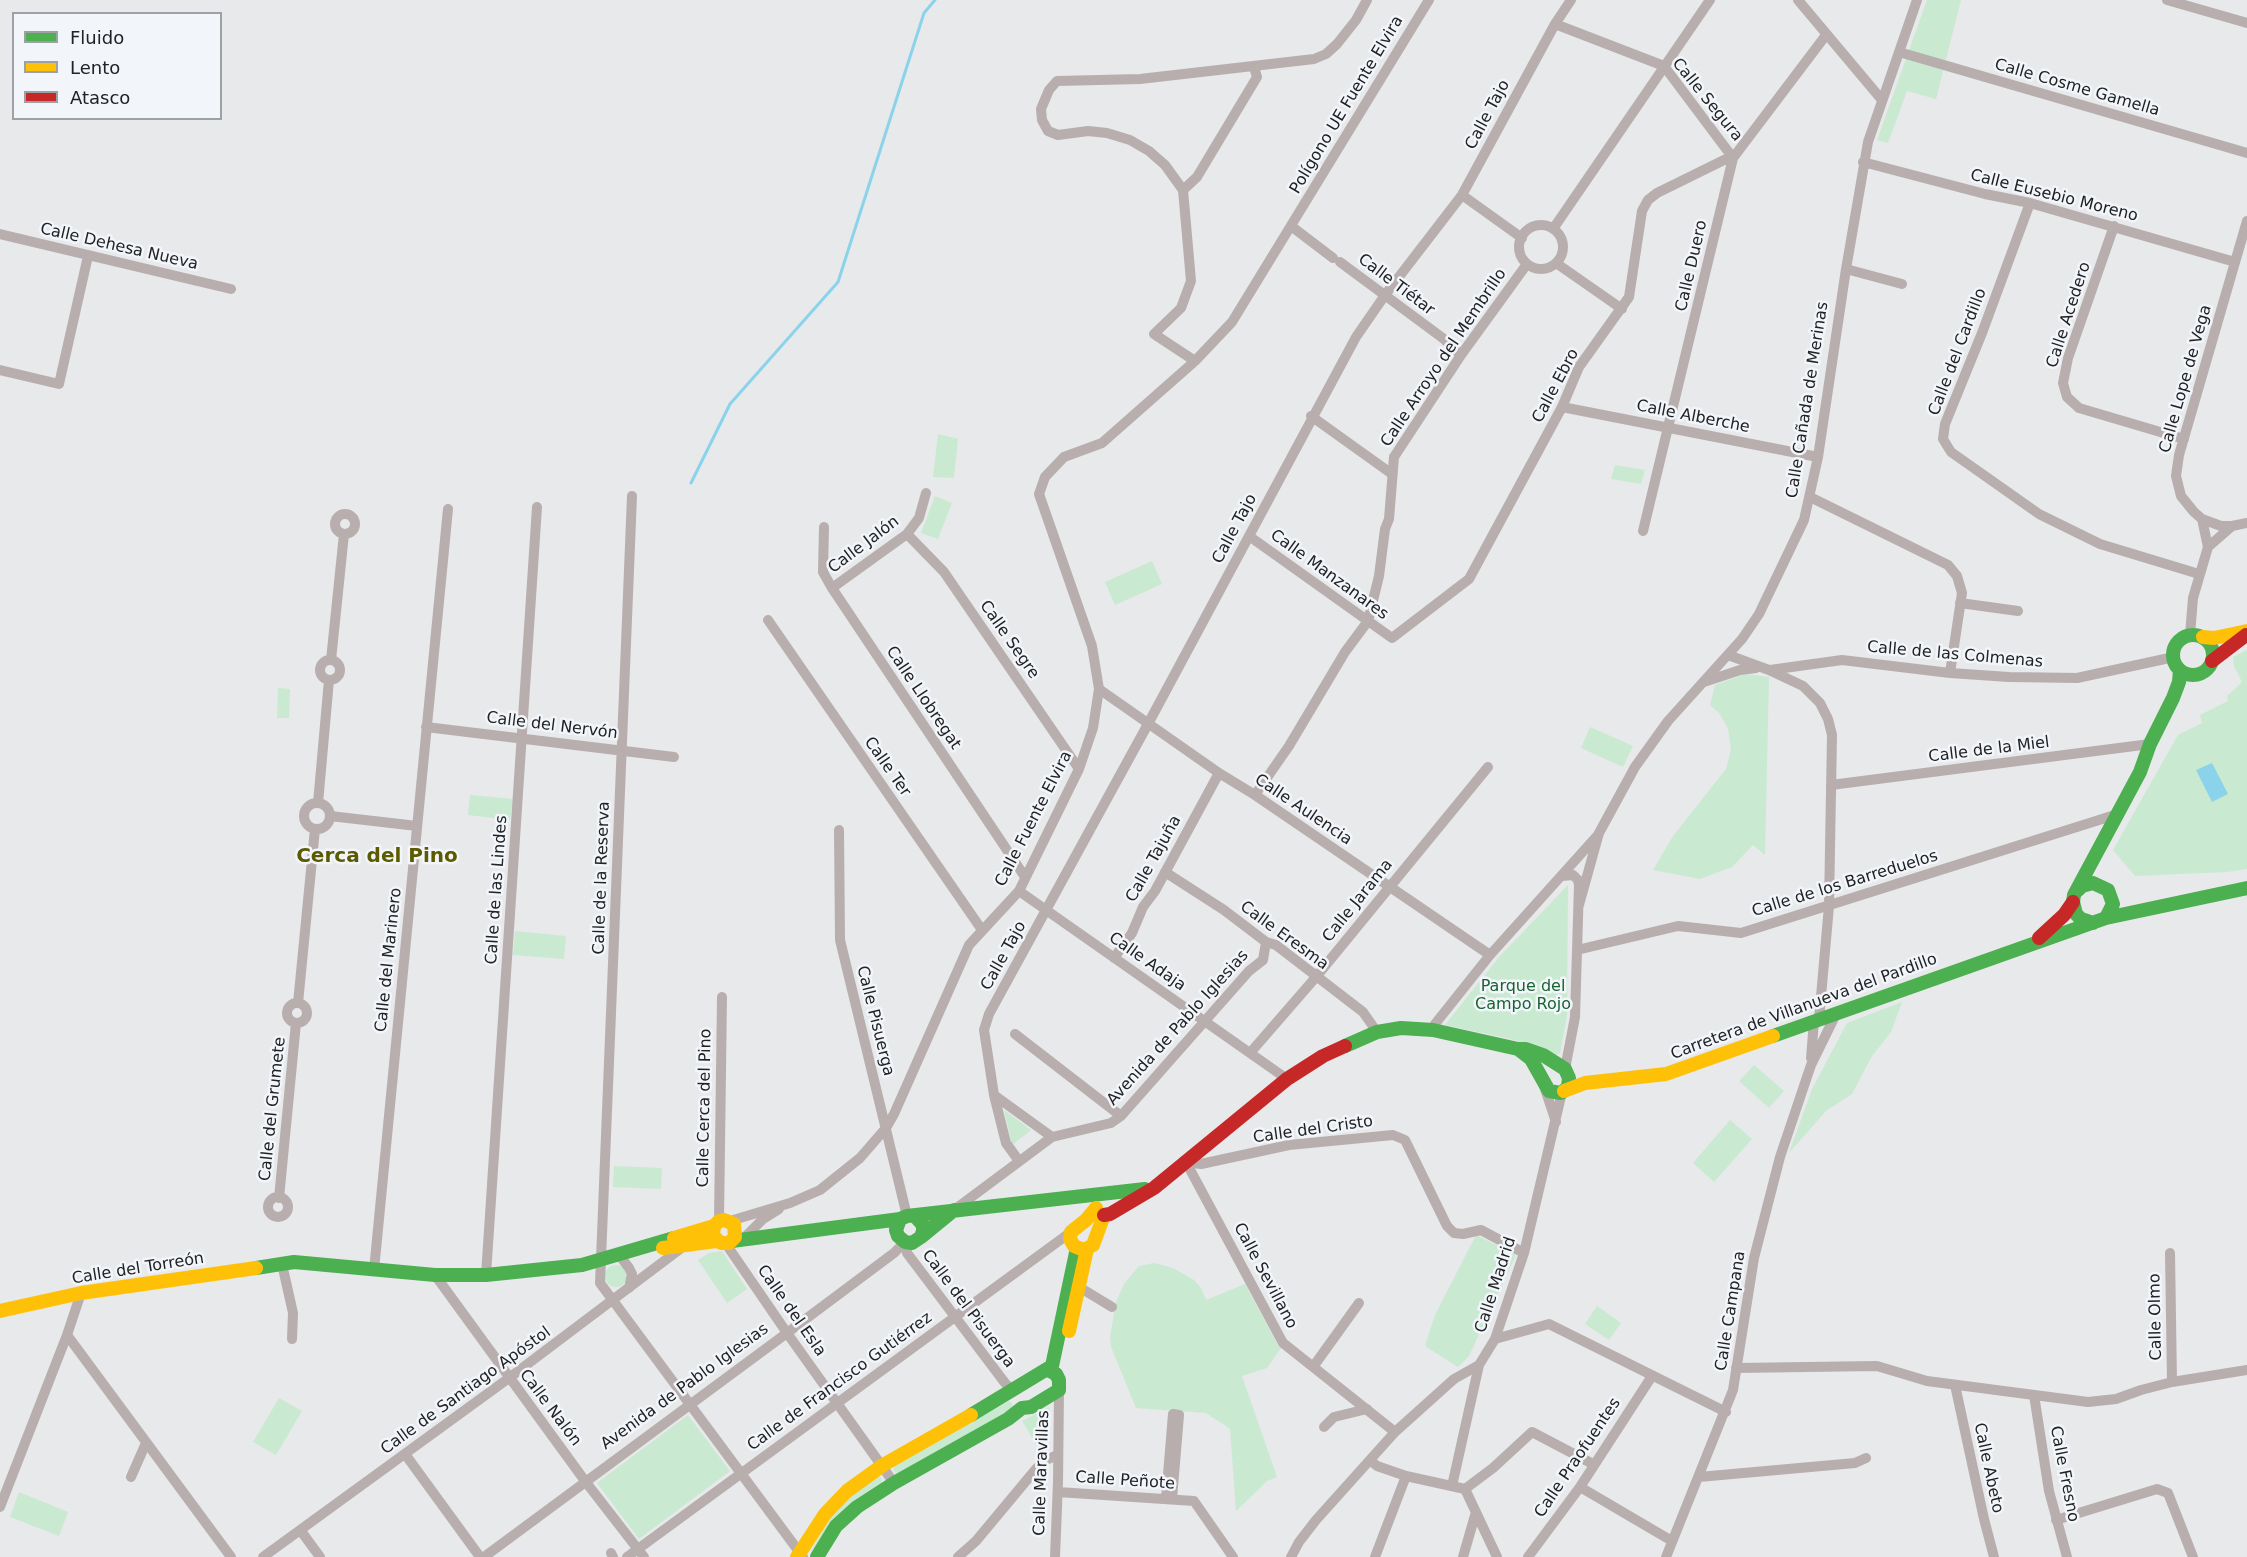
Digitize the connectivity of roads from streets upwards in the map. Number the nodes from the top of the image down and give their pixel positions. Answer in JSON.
{"nodes":[{"id":1,"x":1366,"y":0,"type":"edge"},
{"id":2,"x":1429,"y":0,"type":"edge"},
{"id":3,"x":1571,"y":0,"type":"edge"},
{"id":4,"x":1710,"y":0,"type":"edge"},
{"id":5,"x":1798,"y":0,"type":"edge"},
{"id":6,"x":1917,"y":0,"type":"edge"},
{"id":7,"x":2167,"y":0,"type":"edge"},
{"id":8,"x":2247,"y":23,"type":"edge"},
{"id":9,"x":1554,"y":24,"type":"junction"},
{"id":10,"x":1826,"y":35,"type":"junction"},
{"id":11,"x":1899,"y":52,"type":"junction"},
{"id":12,"x":1664,"y":66,"type":"junction"},
{"id":13,"x":1254,"y":67,"type":"junction"},
{"id":14,"x":1882,"y":100,"type":"junction"},
{"id":15,"x":2247,"y":153,"type":"edge"},
{"id":16,"x":1733,"y":158,"type":"junction"},
{"id":17,"x":1863,"y":162,"type":"junction"},
{"id":18,"x":1183,"y":190,"type":"junction"},
{"id":19,"x":1462,"y":195,"type":"junction"},
{"id":20,"x":2030,"y":202,"type":"junction"},
{"id":21,"x":2247,"y":221,"type":"edge"},
{"id":22,"x":1291,"y":225,"type":"junction"},
{"id":23,"x":2114,"y":226,"type":"junction"},
{"id":24,"x":1553,"y":229,"type":"junction"},
{"id":25,"x":0,"y":234,"type":"edge"},
{"id":26,"x":1522,"y":238,"type":"junction"},
{"id":27,"x":88,"y":256,"type":"junction"},
{"id":28,"x":2235,"y":262,"type":"junction"},
{"id":29,"x":1556,"y":263,"type":"junction"},
{"id":30,"x":1527,"y":264,"type":"junction"},
{"id":31,"x":1846,"y":270,"type":"junction"},
{"id":32,"x":1902,"y":284,"type":"dead end"},
{"id":33,"x":231,"y":289,"type":"dead end"},
{"id":34,"x":1385,"y":295,"type":"junction"},
{"id":35,"x":1622,"y":309,"type":"junction"},
{"id":36,"x":1461,"y":355,"type":"junction"},
{"id":37,"x":1195,"y":361,"type":"junction"},
{"id":38,"x":0,"y":370,"type":"edge"},
{"id":39,"x":1562,"y":407,"type":"junction"},
{"id":40,"x":1311,"y":416,"type":"junction"},
{"id":41,"x":1669,"y":427,"type":"junction"},
{"id":42,"x":2184,"y":438,"type":"junction"},
{"id":43,"x":1818,"y":457,"type":"junction"},
{"id":44,"x":1392,"y":474,"type":"junction"},
{"id":45,"x":926,"y":493,"type":"dead end"},
{"id":46,"x":1039,"y":494,"type":"joint"},
{"id":47,"x":632,"y":496,"type":"dead end"},
{"id":48,"x":1810,"y":497,"type":"junction"},
{"id":49,"x":537,"y":507,"type":"dead end"},
{"id":50,"x":448,"y":509,"type":"dead end"},
{"id":51,"x":2202,"y":519,"type":"junction"},
{"id":52,"x":2247,"y":523,"type":"edge"},
{"id":53,"x":2227,"y":526,"type":"junction"},
{"id":54,"x":824,"y":527,"type":"dead end"},
{"id":55,"x":1644,"y":531,"type":"dead end"},
{"id":56,"x":344,"y":534,"type":"dead end"},
{"id":57,"x":907,"y":534,"type":"junction"},
{"id":58,"x":1249,"y":536,"type":"junction"},
{"id":59,"x":2208,"y":546,"type":"junction"},
{"id":60,"x":2199,"y":574,"type":"junction"},
{"id":61,"x":832,"y":588,"type":"junction"},
{"id":62,"x":1960,"y":603,"type":"junction"},
{"id":63,"x":2018,"y":610,"type":"dead end"},
{"id":64,"x":768,"y":620,"type":"dead end"},
{"id":65,"x":1368,"y":621,"type":"junction"},
{"id":66,"x":2247,"y":633,"type":"edge"},
{"id":67,"x":2196,"y":636,"type":"junction"},
{"id":68,"x":1392,"y":638,"type":"joint"},
{"id":69,"x":1742,"y":639,"type":"junction"},
{"id":70,"x":1728,"y":655,"type":"junction"},
{"id":71,"x":2212,"y":662,"type":"junction"},
{"id":72,"x":2177,"y":663,"type":"junction"},
{"id":73,"x":1804,"y":665,"type":"junction"},
{"id":74,"x":1766,"y":669,"type":"junction"},
{"id":75,"x":1740,"y":670,"type":"junction"},
{"id":76,"x":1950,"y":673,"type":"junction"},
{"id":77,"x":2199,"y":674,"type":"junction"},
{"id":78,"x":1704,"y":682,"type":"junction"},
{"id":79,"x":1803,"y":686,"type":"junction"},
{"id":80,"x":1099,"y":689,"type":"junction"},
{"id":81,"x":2173,"y":698,"type":"junction"},
{"id":82,"x":1148,"y":724,"type":"junction"},
{"id":83,"x":426,"y":727,"type":"junction"},
{"id":84,"x":523,"y":738,"type":"junction"},
{"id":85,"x":2150,"y":744,"type":"junction"},
{"id":86,"x":622,"y":750,"type":"junction"},
{"id":87,"x":674,"y":757,"type":"dead end"},
{"id":88,"x":1488,"y":767,"type":"dead end"},
{"id":89,"x":1079,"y":769,"type":"junction"},
{"id":90,"x":1219,"y":773,"type":"junction"},
{"id":91,"x":1831,"y":785,"type":"junction"},
{"id":92,"x":1255,"y":795,"type":"junction"},
{"id":93,"x":318,"y":803,"type":"junction"},
{"id":94,"x":2118,"y":814,"type":"junction"},
{"id":95,"x":330,"y":816,"type":"junction"},
{"id":96,"x":417,"y":826,"type":"junction"},
{"id":97,"x":315,"y":829,"type":"junction"},
{"id":98,"x":839,"y":830,"type":"dead end"},
{"id":99,"x":1599,"y":833,"type":"junction"},
{"id":100,"x":2099,"y":851,"type":"junction"},
{"id":101,"x":1166,"y":872,"type":"junction"},
{"id":102,"x":1025,"y":876,"type":"junction"},
{"id":103,"x":1562,"y":876,"type":"junction"},
{"id":104,"x":1389,"y":887,"type":"junction"},
{"id":105,"x":2247,"y":888,"type":"edge"},
{"id":106,"x":1019,"y":891,"type":"junction"},
{"id":107,"x":2108,"y":892,"type":"junction"},
{"id":108,"x":2075,"y":896,"type":"junction"},
{"id":109,"x":1579,"y":905,"type":"junction"},
{"id":110,"x":1829,"y":906,"type":"junction"},
{"id":111,"x":2142,"y":909,"type":"junction"},
{"id":112,"x":1046,"y":910,"type":"junction"},
{"id":113,"x":2099,"y":921,"type":"junction"},
{"id":114,"x":982,"y":930,"type":"junction"},
{"id":115,"x":1266,"y":942,"type":"junction"},
{"id":116,"x":2031,"y":944,"type":"junction"},
{"id":117,"x":1577,"y":950,"type":"junction"},
{"id":118,"x":1490,"y":955,"type":"junction"},
{"id":119,"x":1114,"y":958,"type":"junction"},
{"id":120,"x":1316,"y":977,"type":"junction"},
{"id":121,"x":722,"y":997,"type":"dead end"},
{"id":122,"x":1838,"y":1012,"type":"junction"},
{"id":123,"x":1816,"y":1020,"type":"junction"},
{"id":124,"x":1206,"y":1021,"type":"junction"},
{"id":125,"x":1433,"y":1030,"type":"junction"},
{"id":126,"x":1377,"y":1032,"type":"junction"},
{"id":127,"x":1015,"y":1034,"type":"dead end"},
{"id":128,"x":1518,"y":1049,"type":"junction"},
{"id":129,"x":1250,"y":1053,"type":"junction"},
{"id":130,"x":1811,"y":1065,"type":"junction"},
{"id":131,"x":1564,"y":1069,"type":"junction"},
{"id":132,"x":1287,"y":1079,"type":"junction"},
{"id":133,"x":1543,"y":1080,"type":"junction"},
{"id":134,"x":1585,"y":1083,"type":"junction"},
{"id":135,"x":1564,"y":1091,"type":"junction"},
{"id":136,"x":994,"y":1095,"type":"junction"},
{"id":137,"x":1121,"y":1116,"type":"junction"},
{"id":138,"x":1556,"y":1123,"type":"junction"},
{"id":139,"x":886,"y":1128,"type":"junction"},
{"id":140,"x":1052,"y":1137,"type":"junction"},
{"id":141,"x":1019,"y":1161,"type":"junction"},
{"id":142,"x":1186,"y":1162,"type":"junction"},
{"id":143,"x":279,"y":1197,"type":"dead end"},
{"id":144,"x":1103,"y":1204,"type":"junction"},
{"id":145,"x":954,"y":1210,"type":"junction"},
{"id":146,"x":759,"y":1216,"type":"junction"},
{"id":147,"x":907,"y":1217,"type":"junction"},
{"id":148,"x":721,"y":1223,"type":"junction"},
{"id":149,"x":871,"y":1223,"type":"junction"},
{"id":150,"x":1076,"y":1228,"type":"junction"},
{"id":151,"x":793,"y":1234,"type":"junction"},
{"id":152,"x":1095,"y":1234,"type":"junction"},
{"id":153,"x":921,"y":1237,"type":"junction"},
{"id":154,"x":903,"y":1240,"type":"junction"},
{"id":155,"x":729,"y":1242,"type":"junction"},
{"id":156,"x":684,"y":1246,"type":"junction"},
{"id":157,"x":1082,"y":1249,"type":"junction"},
{"id":158,"x":640,"y":1250,"type":"junction"},
{"id":159,"x":1524,"y":1253,"type":"junction"},
{"id":160,"x":2170,"y":1253,"type":"dead end"},
{"id":161,"x":620,"y":1256,"type":"junction"},
{"id":162,"x":601,"y":1261,"type":"junction"},
{"id":163,"x":282,"y":1264,"type":"junction"},
{"id":164,"x":582,"y":1265,"type":"junction"},
{"id":165,"x":374,"y":1270,"type":"junction"},
{"id":166,"x":435,"y":1275,"type":"junction"},
{"id":167,"x":486,"y":1275,"type":"junction"},
{"id":168,"x":599,"y":1277,"type":"junction"},
{"id":169,"x":1079,"y":1287,"type":"junction"},
{"id":170,"x":628,"y":1288,"type":"junction"},
{"id":171,"x":81,"y":1293,"type":"junction"},
{"id":172,"x":613,"y":1300,"type":"junction"},
{"id":173,"x":1359,"y":1303,"type":"dead end"},
{"id":174,"x":1112,"y":1307,"type":"dead end"},
{"id":175,"x":0,"y":1311,"type":"edge"},
{"id":176,"x":954,"y":1317,"type":"junction"},
{"id":177,"x":787,"y":1333,"type":"junction"},
{"id":178,"x":67,"y":1335,"type":"junction"},
{"id":179,"x":292,"y":1339,"type":"dead end"},
{"id":180,"x":1495,"y":1340,"type":"junction"},
{"id":181,"x":1479,"y":1365,"type":"junction"},
{"id":182,"x":1313,"y":1367,"type":"junction"},
{"id":183,"x":1736,"y":1368,"type":"junction"},
{"id":184,"x":1048,"y":1370,"type":"junction"},
{"id":185,"x":2247,"y":1370,"type":"edge"},
{"id":186,"x":1652,"y":1376,"type":"junction"},
{"id":187,"x":509,"y":1378,"type":"junction"},
{"id":188,"x":2172,"y":1382,"type":"junction"},
{"id":189,"x":1955,"y":1385,"type":"junction"},
{"id":190,"x":1059,"y":1388,"type":"junction"},
{"id":191,"x":1013,"y":1391,"type":"junction"},
{"id":192,"x":2034,"y":1395,"type":"junction"},
{"id":193,"x":837,"y":1402,"type":"junction"},
{"id":194,"x":690,"y":1403,"type":"junction"},
{"id":195,"x":1022,"y":1408,"type":"junction"},
{"id":196,"x":1367,"y":1409,"type":"junction"},
{"id":197,"x":1726,"y":1412,"type":"junction"},
{"id":198,"x":1324,"y":1427,"type":"dead end"},
{"id":199,"x":1395,"y":1432,"type":"junction"},
{"id":200,"x":147,"y":1443,"type":"junction"},
{"id":201,"x":405,"y":1454,"type":"junction"},
{"id":202,"x":1057,"y":1455,"type":"junction"},
{"id":203,"x":1866,"y":1458,"type":"dead end"},
{"id":204,"x":1371,"y":1461,"type":"junction"},
{"id":205,"x":1593,"y":1464,"type":"junction"},
{"id":206,"x":883,"y":1465,"type":"junction"},
{"id":207,"x":741,"y":1474,"type":"junction"},
{"id":208,"x":1406,"y":1476,"type":"junction"},
{"id":209,"x":131,"y":1477,"type":"dead end"},
{"id":210,"x":1699,"y":1477,"type":"junction"},
{"id":211,"x":585,"y":1481,"type":"junction"},
{"id":212,"x":894,"y":1483,"type":"junction"},
{"id":213,"x":1452,"y":1486,"type":"junction"},
{"id":214,"x":1580,"y":1487,"type":"junction"},
{"id":215,"x":1466,"y":1489,"type":"junction"},
{"id":216,"x":1058,"y":1492,"type":"junction"},
{"id":217,"x":1169,"y":1499,"type":"junction"},
{"id":218,"x":1,"y":1500,"type":"edge"},
{"id":219,"x":1476,"y":1512,"type":"junction"},
{"id":220,"x":2056,"y":1520,"type":"junction"},
{"id":221,"x":301,"y":1531,"type":"junction"},
{"id":222,"x":1672,"y":1541,"type":"junction"},
{"id":223,"x":641,"y":1553,"type":"edge"},
{"id":224,"x":800,"y":1555,"type":"edge"},
{"id":225,"x":231,"y":1557,"type":"edge"},
{"id":226,"x":263,"y":1557,"type":"edge"},
{"id":227,"x":320,"y":1557,"type":"edge"},
{"id":228,"x":482,"y":1557,"type":"edge"},
{"id":229,"x":627,"y":1557,"type":"edge"},
{"id":230,"x":817,"y":1557,"type":"edge"},
{"id":231,"x":958,"y":1557,"type":"edge"},
{"id":232,"x":1054,"y":1557,"type":"edge"},
{"id":233,"x":1233,"y":1557,"type":"edge"},
{"id":234,"x":1291,"y":1557,"type":"edge"},
{"id":235,"x":1375,"y":1557,"type":"edge"},
{"id":236,"x":1463,"y":1557,"type":"edge"},
{"id":237,"x":1497,"y":1557,"type":"edge"},
{"id":238,"x":1528,"y":1557,"type":"edge"},
{"id":239,"x":1666,"y":1557,"type":"edge"},
{"id":240,"x":1994,"y":1557,"type":"edge"},
{"id":241,"x":2067,"y":1557,"type":"edge"},
{"id":242,"x":2193,"y":1557,"type":"edge"}],
"edges":[{"from":1,"to":13,"type":"street"},
{"from":2,"to":22,"type":"street","name":"Polígono UE Fuente Elvira"},
{"from":3,"to":9,"type":"street","name":"Calle Tajo"},
{"from":4,"to":12,"type":"street"},
{"from":5,"to":10,"type":"street"},
{"from":6,"to":11,"type":"street","name":"Calle Cañada de Merinas"},
{"from":7,"to":8,"type":"street"},
{"from":9,"to":12,"type":"street","name":"Calle Segura"},
{"from":9,"to":19,"type":"street","name":"Calle Tajo"},
{"from":10,"to":14,"type":"street"},
{"from":10,"to":16,"type":"street","name":"Calle Duero"},
{"from":11,"to":14,"type":"street","name":"Calle Cañada de Merinas"},
{"from":11,"to":15,"type":"street","name":"Calle Cosme Gamella"},
{"from":12,"to":16,"type":"street","name":"Calle Segura"},
{"from":12,"to":24,"type":"street"},
{"from":13,"to":18,"type":"street"},
{"from":13,"to":18,"type":"street"},
{"from":14,"to":17,"type":"street","name":"Calle Cañada de Merinas"},
{"from":16,"to":35,"type":"street","name":"Calle Ebro"},
{"from":16,"to":41,"type":"street","name":"Calle Duero"},
{"from":17,"to":20,"type":"street","name":"Calle Eusebio Moreno"},
{"from":17,"to":31,"type":"street","name":"Calle Cañada de Merinas"},
{"from":18,"to":37,"type":"street"},
{"from":19,"to":26,"type":"street"},
{"from":19,"to":34,"type":"street","name":"Calle Tajo"},
{"from":20,"to":23,"type":"street","name":"Calle Eusebio Moreno"},
{"from":20,"to":60,"type":"street","name":"Calle del Cardillo"},
{"from":21,"to":28,"type":"street","name":"Calle Lope de Vega"},
{"from":22,"to":34,"type":"street","name":"Calle Tiétar"},
{"from":22,"to":37,"type":"street","name":"Polígono UE Fuente Elvira"},
{"from":23,"to":28,"type":"street","name":"Calle Eusebio Moreno"},
{"from":23,"to":42,"type":"street","name":"Calle Acedero"},
{"from":24,"to":26,"type":"street"},
{"from":24,"to":29,"type":"street"},
{"from":25,"to":27,"type":"street","name":"Calle Dehesa Nueva"},
{"from":26,"to":30,"type":"street"},
{"from":27,"to":33,"type":"street","name":"Calle Dehesa Nueva"},
{"from":27,"to":38,"type":"street"},
{"from":28,"to":42,"type":"street","name":"Calle Lope de Vega"},
{"from":29,"to":30,"type":"street"},
{"from":29,"to":35,"type":"street"},
{"from":30,"to":36,"type":"street","name":"Calle Arroyo del Membrillo"},
{"from":31,"to":32,"type":"street"},
{"from":31,"to":43,"type":"street","name":"Calle Cañada de Merinas"},
{"from":34,"to":36,"type":"street","name":"Calle Tiétar"},
{"from":34,"to":40,"type":"street","name":"Calle Tajo"},
{"from":35,"to":39,"type":"street","name":"Calle Ebro"},
{"from":36,"to":44,"type":"street","name":"Calle Arroyo del Membrillo"},
{"from":37,"to":46,"type":"street","name":"Polígono UE Fuente Elvira"},
{"from":39,"to":41,"type":"street","name":"Calle Alberche"},
{"from":39,"to":68,"type":"street","name":"Calle Ebro"},
{"from":40,"to":44,"type":"street"},
{"from":40,"to":58,"type":"street","name":"Calle Tajo"},
{"from":41,"to":43,"type":"street","name":"Calle Alberche"},
{"from":41,"to":55,"type":"street","name":"Calle Duero"},
{"from":42,"to":51,"type":"street","name":"Calle Lope de Vega"},
{"from":43,"to":48,"type":"street","name":"Calle Cañada de Merinas"},
{"from":44,"to":65,"type":"street","name":"Calle Arroyo del Membrillo"},
{"from":45,"to":57,"type":"street","name":"Calle Jalón"},
{"from":46,"to":80,"type":"street","name":"Calle Fuente Elvira"},
{"from":47,"to":86,"type":"street","name":"Calle de la Reserva"},
{"from":48,"to":62,"type":"street"},
{"from":48,"to":69,"type":"street","name":"Calle Cañada de Merinas"},
{"from":49,"to":84,"type":"street","name":"Calle de las Lindes"},
{"from":50,"to":83,"type":"street","name":"Calle del Marinero"},
{"from":51,"to":53,"type":"street","name":"Calle Lope de Vega"},
{"from":51,"to":59,"type":"street"},
{"from":52,"to":53,"type":"street"},
{"from":53,"to":59,"type":"street"},
{"from":54,"to":61,"type":"street","name":"Calle Llobregat"},
{"from":56,"to":93,"type":"street"},
{"from":57,"to":61,"type":"street","name":"Calle Jalón"},
{"from":57,"to":89,"type":"street","name":"Calle Segre"},
{"from":58,"to":65,"type":"street","name":"Calle Manzanares"},
{"from":58,"to":82,"type":"street","name":"Calle Tajo"},
{"from":59,"to":60,"type":"street"},
{"from":60,"to":67,"type":"street"},
{"from":61,"to":102,"type":"street","name":"Calle Llobregat"},
{"from":62,"to":63,"type":"street"},
{"from":62,"to":76,"type":"street"},
{"from":64,"to":114,"type":"street","name":"Calle Ter"},
{"from":65,"to":68,"type":"street","name":"Calle Manzanares"},
{"from":65,"to":92,"type":"street","name":"Calle Arroyo del Membrillo"},
{"from":66,"to":67,"type":"street"},
{"from":66,"to":71,"type":"street"},
{"from":67,"to":71,"type":"street"},
{"from":67,"to":72,"type":"street"},
{"from":69,"to":70,"type":"street","name":"Calle Cañada de Merinas"},
{"from":69,"to":74,"type":"street"},
{"from":70,"to":74,"type":"street"},
{"from":70,"to":75,"type":"street"},
{"from":70,"to":78,"type":"street","name":"Calle Cañada de Merinas"},
{"from":71,"to":77,"type":"street"},
{"from":72,"to":76,"type":"street","name":"Calle de las Colmenas"},
{"from":72,"to":77,"type":"street"},
{"from":72,"to":81,"type":"street","name":"Carretera de Villanueva del Pardillo"},
{"from":73,"to":74,"type":"street","name":"Calle de las Colmenas"},
{"from":73,"to":76,"type":"street","name":"Calle de las Colmenas"},
{"from":73,"to":79,"type":"street"},
{"from":74,"to":75,"type":"street","name":"Calle de las Colmenas"},
{"from":74,"to":79,"type":"street"},
{"from":75,"to":78,"type":"street","name":"Calle de las Colmenas"},
{"from":77,"to":81,"type":"street","name":"Carretera de Villanueva del Pardillo"},
{"from":78,"to":99,"type":"street","name":"Calle Cañada de Merinas"},
{"from":79,"to":91,"type":"street"},
{"from":80,"to":82,"type":"street","name":"Calle Aulencia"},
{"from":80,"to":89,"type":"street","name":"Calle Fuente Elvira"},
{"from":81,"to":85,"type":"street","name":"Carretera de Villanueva del Pardillo"},
{"from":82,"to":90,"type":"street","name":"Calle Aulencia"},
{"from":82,"to":112,"type":"street","name":"Calle Tajo"},
{"from":83,"to":84,"type":"street","name":"Calle del Nervón"},
{"from":83,"to":96,"type":"street","name":"Calle del Marinero"},
{"from":84,"to":86,"type":"street","name":"Calle del Nervón"},
{"from":84,"to":167,"type":"street","name":"Calle de las Lindes"},
{"from":85,"to":91,"type":"street","name":"Calle de la Miel"},
{"from":85,"to":94,"type":"street","name":"Carretera de Villanueva del Pardillo"},
{"from":86,"to":87,"type":"street","name":"Calle del Nervón"},
{"from":86,"to":162,"type":"street","name":"Calle de la Reserva"},
{"from":88,"to":104,"type":"street","name":"Calle Jarama"},
{"from":89,"to":102,"type":"street","name":"Calle Fuente Elvira"},
{"from":90,"to":92,"type":"street","name":"Calle Aulencia"},
{"from":90,"to":101,"type":"street","name":"Calle Tajuña"},
{"from":91,"to":110,"type":"street"},
{"from":92,"to":104,"type":"street","name":"Calle Aulencia"},
{"from":93,"to":95,"type":"street"},
{"from":93,"to":97,"type":"street"},
{"from":94,"to":100,"type":"street","name":"Carretera de Villanueva del Pardillo"},
{"from":94,"to":110,"type":"street","name":"Calle de los Barreduelos"},
{"from":95,"to":96,"type":"street"},
{"from":95,"to":97,"type":"street"},
{"from":96,"to":165,"type":"street","name":"Calle del Marinero"},
{"from":97,"to":143,"type":"street","name":"Calle del Grumete"},
{"from":98,"to":139,"type":"street","name":"Calle Pisuerga"},
{"from":99,"to":103,"type":"street"},
{"from":99,"to":109,"type":"street"},
{"from":100,"to":107,"type":"street"},
{"from":100,"to":108,"type":"street","name":"Carretera de Villanueva del Pardillo"},
{"from":101,"to":115,"type":"street","name":"Calle Eresma"},
{"from":101,"to":119,"type":"street","name":"Calle Tajuña"},
{"from":102,"to":106,"type":"street","name":"Calle Fuente Elvira"},
{"from":103,"to":109,"type":"street"},
{"from":103,"to":118,"type":"street"},
{"from":104,"to":118,"type":"street","name":"Calle Aulencia"},
{"from":104,"to":120,"type":"street","name":"Calle Jarama"},
{"from":105,"to":111,"type":"street","name":"Carretera de Villanueva del Pardillo"},
{"from":106,"to":112,"type":"street","name":"Calle Adaja"},
{"from":106,"to":114,"type":"street","name":"Calle Fuente Elvira"},
{"from":107,"to":108,"type":"street"},
{"from":107,"to":111,"type":"street"},
{"from":107,"to":113,"type":"street"},
{"from":108,"to":113,"type":"street"},
{"from":108,"to":116,"type":"street","name":"Carretera de Villanueva del Pardillo"},
{"from":109,"to":117,"type":"street"},
{"from":110,"to":117,"type":"street","name":"Calle de los Barreduelos"},
{"from":110,"to":123,"type":"street"},
{"from":111,"to":113,"type":"street","name":"Carretera de Villanueva del Pardillo"},
{"from":112,"to":119,"type":"street","name":"Calle Adaja"},
{"from":112,"to":136,"type":"street","name":"Calle Tajo"},
{"from":113,"to":116,"type":"street","name":"Carretera de Villanueva del Pardillo"},
{"from":114,"to":139,"type":"street","name":"Calle Fuente Elvira"},
{"from":115,"to":120,"type":"street","name":"Calle Eresma"},
{"from":115,"to":124,"type":"street","name":"Avenida de Pablo Iglesias"},
{"from":116,"to":122,"type":"street","name":"Carretera de Villanueva del Pardillo"},
{"from":117,"to":131,"type":"street"},
{"from":118,"to":125,"type":"street"},
{"from":119,"to":124,"type":"street","name":"Calle Adaja"},
{"from":120,"to":126,"type":"street","name":"Calle Eresma"},
{"from":120,"to":129,"type":"street","name":"Calle Jarama"},
{"from":121,"to":148,"type":"street","name":"Calle Cerca del Pino"},
{"from":122,"to":123,"type":"street","name":"Carretera de Villanueva del Pardillo"},
{"from":122,"to":130,"type":"street"},
{"from":123,"to":130,"type":"street"},
{"from":123,"to":134,"type":"street","name":"Carretera de Villanueva del Pardillo"},
{"from":124,"to":129,"type":"street","name":"Calle Adaja"},
{"from":124,"to":137,"type":"street","name":"Avenida de Pablo Iglesias"},
{"from":125,"to":126,"type":"street"},
{"from":125,"to":128,"type":"street"},
{"from":126,"to":132,"type":"street"},
{"from":127,"to":137,"type":"street"},
{"from":128,"to":131,"type":"street"},
{"from":128,"to":133,"type":"street"},
{"from":129,"to":132,"type":"street","name":"Calle Adaja"},
{"from":130,"to":183,"type":"street","name":"Calle Campana"},
{"from":131,"to":133,"type":"street"},
{"from":131,"to":134,"type":"street"},
{"from":131,"to":135,"type":"street"},
{"from":132,"to":142,"type":"street"},
{"from":133,"to":135,"type":"street"},
{"from":133,"to":138,"type":"street"},
{"from":134,"to":135,"type":"street","name":"Carretera de Villanueva del Pardillo"},
{"from":135,"to":138,"type":"street","name":"Calle Madrid"},
{"from":136,"to":140,"type":"street"},
{"from":136,"to":141,"type":"street","name":"Calle Tajo"},
{"from":137,"to":140,"type":"street","name":"Avenida de Pablo Iglesias"},
{"from":138,"to":159,"type":"street","name":"Calle Madrid"},
{"from":139,"to":146,"type":"street","name":"Calle Fuente Elvira"},
{"from":139,"to":147,"type":"street","name":"Calle Pisuerga"},
{"from":140,"to":141,"type":"street","name":"Avenida de Pablo Iglesias"},
{"from":141,"to":145,"type":"street","name":"Avenida de Pablo Iglesias"},
{"from":142,"to":144,"type":"street"},
{"from":142,"to":159,"type":"street","name":"Calle del Cristo"},
{"from":142,"to":182,"type":"street","name":"Calle Sevillano"},
{"from":144,"to":145,"type":"street"},
{"from":144,"to":150,"type":"street"},
{"from":144,"to":152,"type":"street"},
{"from":145,"to":147,"type":"street"},
{"from":145,"to":153,"type":"street","name":"Avenida de Pablo Iglesias"},
{"from":146,"to":148,"type":"street","name":"Calle Fuente Elvira"},
{"from":146,"to":151,"type":"street"},
{"from":146,"to":155,"type":"street"},
{"from":147,"to":149,"type":"street"},
{"from":147,"to":153,"type":"street"},
{"from":147,"to":154,"type":"street"},
{"from":148,"to":155,"type":"street"},
{"from":148,"to":155,"type":"street"},
{"from":148,"to":158,"type":"street"},
{"from":149,"to":151,"type":"street"},
{"from":149,"to":154,"type":"street"},
{"from":150,"to":152,"type":"street"},
{"from":150,"to":157,"type":"street"},
{"from":150,"to":176,"type":"street","name":"Calle de Francisco Gutiérrez"},
{"from":151,"to":155,"type":"street"},
{"from":152,"to":157,"type":"street"},
{"from":153,"to":154,"type":"street"},
{"from":154,"to":176,"type":"street","name":"Calle del Pisuerga"},
{"from":154,"to":177,"type":"street","name":"Avenida de Pablo Iglesias"},
{"from":155,"to":156,"type":"street"},
{"from":155,"to":177,"type":"street","name":"Calle del Esla"},
{"from":156,"to":158,"type":"street"},
{"from":156,"to":170,"type":"street","name":"Calle de Santiago Apóstol"},
{"from":157,"to":169,"type":"street"},
{"from":157,"to":184,"type":"street"},
{"from":158,"to":161,"type":"street"},
{"from":159,"to":180,"type":"street","name":"Calle Madrid"},
{"from":160,"to":188,"type":"street","name":"Calle Olmo"},
{"from":161,"to":162,"type":"street"},
{"from":161,"to":170,"type":"street"},
{"from":162,"to":164,"type":"street","name":"Calle del Torreón"},
{"from":162,"to":168,"type":"street"},
{"from":163,"to":165,"type":"street","name":"Calle del Torreón"},
{"from":163,"to":171,"type":"street","name":"Calle del Torreón"},
{"from":163,"to":179,"type":"street"},
{"from":164,"to":167,"type":"street","name":"Calle del Torreón"},
{"from":164,"to":168,"type":"street"},
{"from":165,"to":166,"type":"street","name":"Calle del Torreón"},
{"from":166,"to":167,"type":"street","name":"Calle del Torreón"},
{"from":166,"to":187,"type":"street","name":"Calle Nalón"},
{"from":168,"to":172,"type":"street"},
{"from":169,"to":174,"type":"street"},
{"from":169,"to":190,"type":"street"},
{"from":170,"to":172,"type":"street","name":"Calle de Santiago Apóstol"},
{"from":171,"to":175,"type":"street","name":"Calle del Torreón"},
{"from":171,"to":178,"type":"street"},
{"from":172,"to":187,"type":"street","name":"Calle de Santiago Apóstol"},
{"from":172,"to":194,"type":"street"},
{"from":173,"to":182,"type":"street"},
{"from":176,"to":191,"type":"street","name":"Calle del Pisuerga"},
{"from":176,"to":193,"type":"street","name":"Calle de Francisco Gutiérrez"},
{"from":177,"to":193,"type":"street","name":"Calle del Esla"},
{"from":177,"to":194,"type":"street","name":"Avenida de Pablo Iglesias"},
{"from":178,"to":200,"type":"street"},
{"from":178,"to":218,"type":"street"},
{"from":180,"to":181,"type":"street","name":"Calle Madrid"},
{"from":180,"to":186,"type":"street"},
{"from":181,"to":199,"type":"street","name":"Calle Madrid"},
{"from":181,"to":213,"type":"street"},
{"from":182,"to":196,"type":"street","name":"Calle Sevillano"},
{"from":183,"to":189,"type":"street"},
{"from":183,"to":197,"type":"street","name":"Calle Campana"},
{"from":184,"to":190,"type":"street"},
{"from":184,"to":191,"type":"street"},
{"from":185,"to":188,"type":"street"},
{"from":186,"to":197,"type":"street"},
{"from":186,"to":205,"type":"street","name":"Calle Praofuentes"},
{"from":187,"to":201,"type":"street","name":"Calle de Santiago Apóstol"},
{"from":187,"to":211,"type":"street","name":"Calle Nalón"},
{"from":188,"to":192,"type":"street"},
{"from":189,"to":192,"type":"street"},
{"from":189,"to":240,"type":"street","name":"Calle Abeto"},
{"from":190,"to":195,"type":"street"},
{"from":190,"to":202,"type":"street","name":"Calle Maravillas"},
{"from":191,"to":195,"type":"street"},
{"from":191,"to":206,"type":"street"},
{"from":192,"to":220,"type":"street","name":"Calle Fresno"},
{"from":193,"to":206,"type":"street","name":"Calle del Esla"},
{"from":193,"to":207,"type":"street","name":"Calle de Francisco Gutiérrez"},
{"from":194,"to":207,"type":"street"},
{"from":194,"to":211,"type":"street","name":"Avenida de Pablo Iglesias"},
{"from":195,"to":212,"type":"street"},
{"from":196,"to":198,"type":"street"},
{"from":196,"to":199,"type":"street","name":"Calle Sevillano"},
{"from":197,"to":210,"type":"street","name":"Calle Campana"},
{"from":199,"to":204,"type":"street","name":"Calle Madrid"},
{"from":200,"to":209,"type":"street"},
{"from":200,"to":225,"type":"street"},
{"from":201,"to":221,"type":"street","name":"Calle de Santiago Apóstol"},
{"from":201,"to":228,"type":"street"},
{"from":202,"to":216,"type":"street","name":"Calle Maravillas"},
{"from":202,"to":231,"type":"street"},
{"from":203,"to":210,"type":"street"},
{"from":204,"to":208,"type":"street"},
{"from":204,"to":234,"type":"street","name":"Calle Madrid"},
{"from":205,"to":214,"type":"street","name":"Calle Praofuentes"},
{"from":205,"to":215,"type":"street"},
{"from":206,"to":212,"type":"street","name":"Calle del Esla"},
{"from":206,"to":224,"type":"street"},
{"from":207,"to":223,"type":"street","name":"Calle de Francisco Gutiérrez"},
{"from":207,"to":224,"type":"street"},
{"from":208,"to":213,"type":"street"},
{"from":208,"to":235,"type":"street"},
{"from":210,"to":222,"type":"street","name":"Calle Campana"},
{"from":211,"to":223,"type":"street","name":"Calle Nalón"},
{"from":211,"to":228,"type":"street","name":"Avenida de Pablo Iglesias"},
{"from":212,"to":230,"type":"street"},
{"from":213,"to":215,"type":"street"},
{"from":214,"to":222,"type":"street"},
{"from":214,"to":238,"type":"street","name":"Calle Praofuentes"},
{"from":215,"to":219,"type":"street"},
{"from":216,"to":217,"type":"street","name":"Calle Peñote"},
{"from":216,"to":232,"type":"street","name":"Calle Maravillas"},
{"from":217,"to":217,"type":"street"},
{"from":217,"to":233,"type":"street","name":"Calle Peñote"},
{"from":219,"to":236,"type":"street"},
{"from":219,"to":237,"type":"street"},
{"from":220,"to":241,"type":"street","name":"Calle Fresno"},
{"from":220,"to":242,"type":"street"},
{"from":221,"to":226,"type":"street","name":"Calle de Santiago Apóstol"},
{"from":221,"to":227,"type":"street"},
{"from":222,"to":239,"type":"street","name":"Calle Campana"},
{"from":223,"to":229,"type":"street","name":"Calle de Francisco Gutiérrez"}]}
